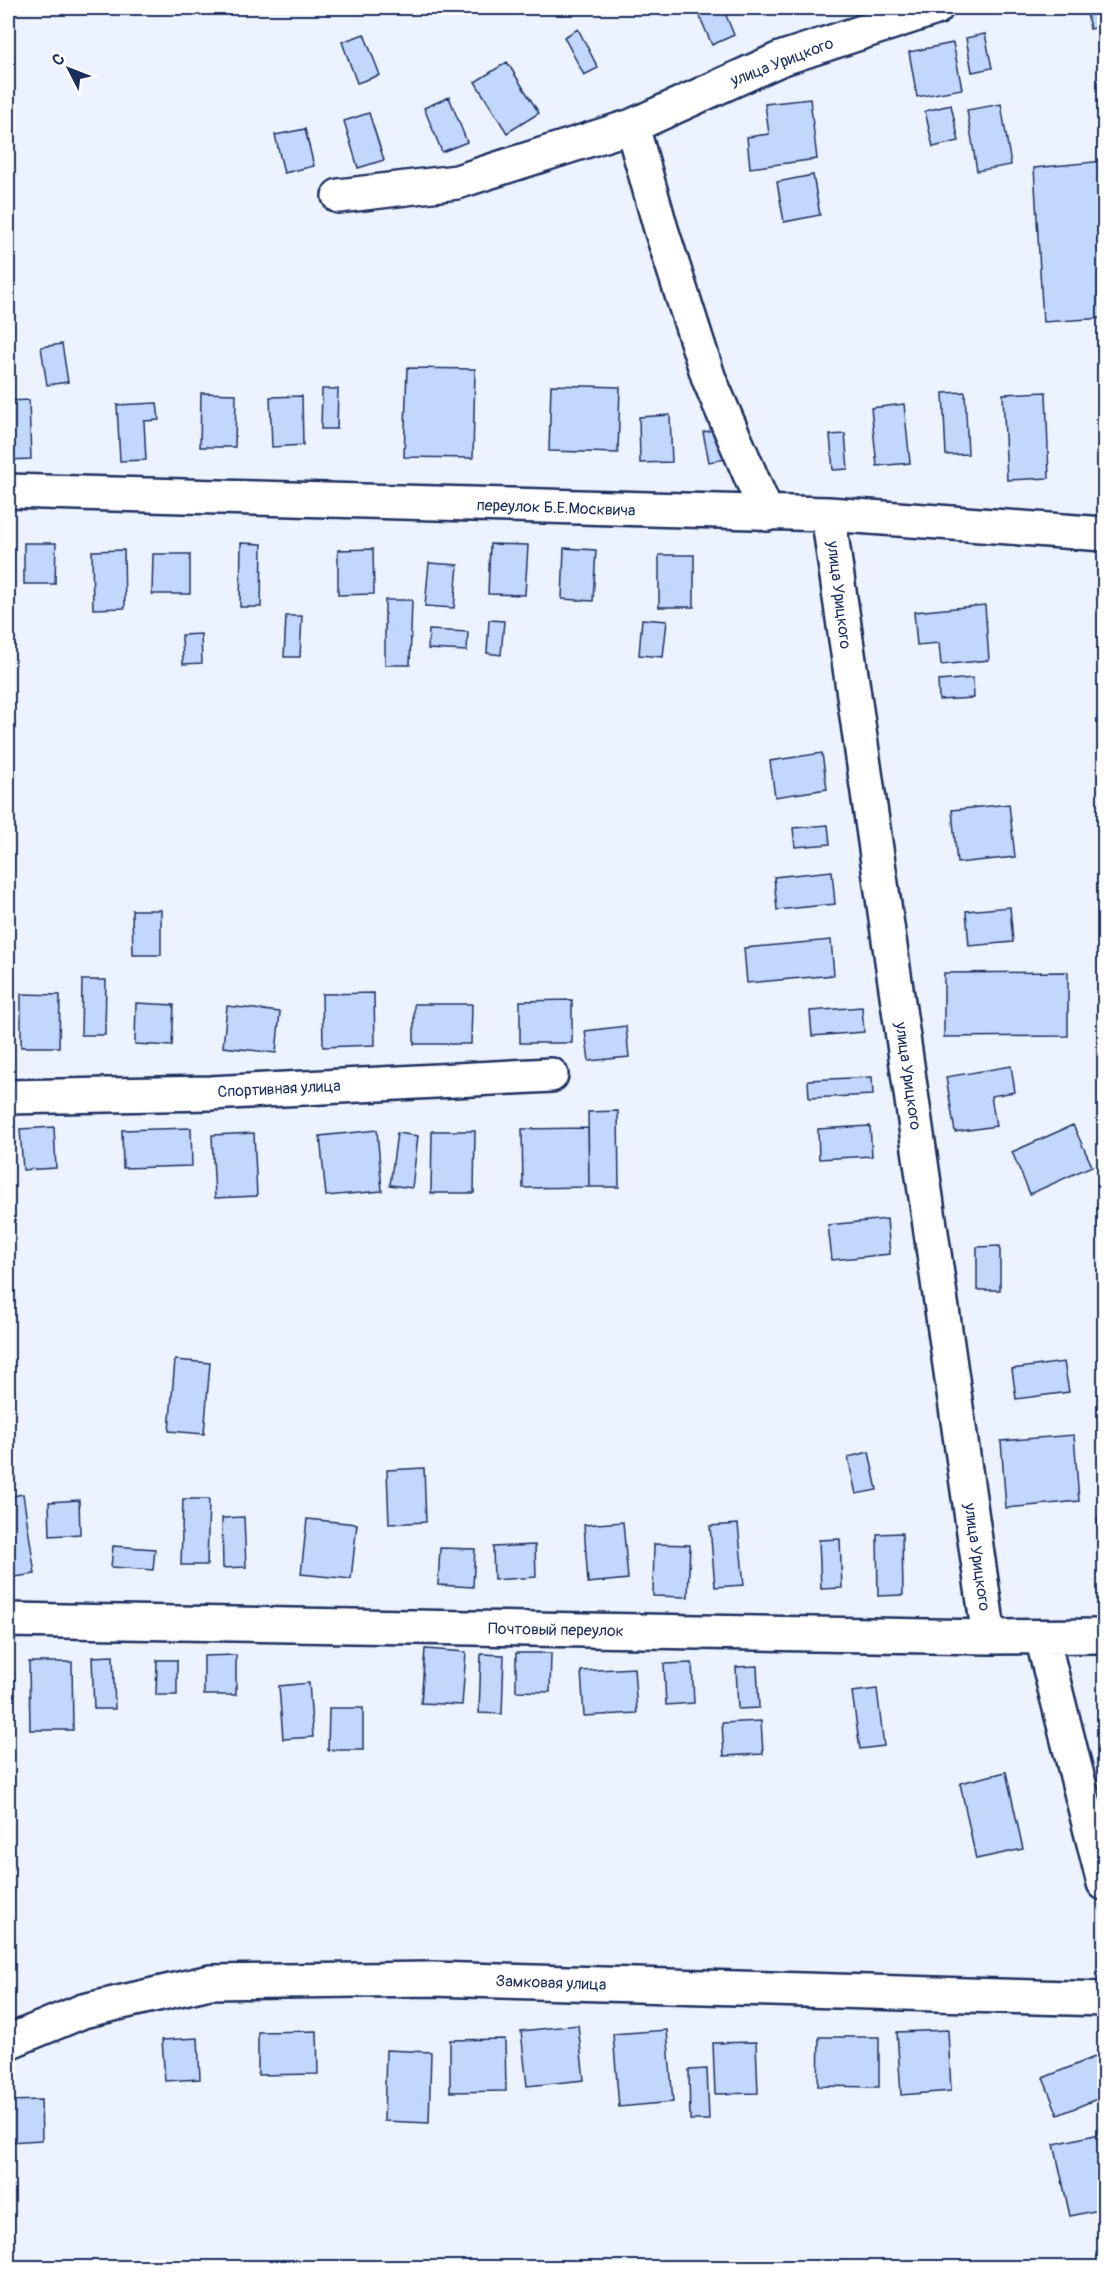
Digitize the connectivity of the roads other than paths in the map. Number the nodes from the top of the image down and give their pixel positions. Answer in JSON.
{"nodes":[{"id":1,"x":936,"y":8,"type":"edge"},
{"id":2,"x":632,"y":126,"type":"junction"},
{"id":3,"x":339,"y":196,"type":"dead end"},
{"id":4,"x":8,"y":491,"type":"edge"},
{"id":5,"x":767,"y":514,"type":"junction"},
{"id":6,"x":828,"y":514,"type":"junction"},
{"id":7,"x":1104,"y":534,"type":"edge"},
{"id":8,"x":551,"y":1075,"type":"dead end"},
{"id":9,"x":8,"y":1097,"type":"edge"},
{"id":10,"x":8,"y":1620,"type":"edge"},
{"id":11,"x":1104,"y":1636,"type":"edge"},
{"id":12,"x":989,"y":1637,"type":"junction"},
{"id":13,"x":1042,"y":1637,"type":"junction"},
{"id":14,"x":1104,"y":1883,"type":"edge"},
{"id":15,"x":1104,"y":1999,"type":"edge"},
{"id":16,"x":8,"y":2043,"type":"edge"}],
"edges":[{"from":1,"to":2,"type":"street","name":"улица Урицкого"},
{"from":2,"to":3,"type":"street","name":"улица Урицкого"},
{"from":2,"to":5,"type":"street"},
{"from":4,"to":5,"type":"street","name":"переулок Б.Е.Москвича"},
{"from":5,"to":6,"type":"street","name":"переулок Б.Е.Москвича"},
{"from":6,"to":7,"type":"street","name":"переулок Б.Е.Москвича"},
{"from":6,"to":12,"type":"street","name":"улица Урицкого"},
{"from":8,"to":9,"type":"street","name":"Спортивная улица"},
{"from":10,"to":12,"type":"street","name":"Почтовый переулок"},
{"from":11,"to":13,"type":"street","name":"Почтовый переулок"},
{"from":12,"to":13,"type":"street","name":"Почтовый переулок"},
{"from":13,"to":14,"type":"street"},
{"from":15,"to":16,"type":"street","name":"Замковая улица"}]}
